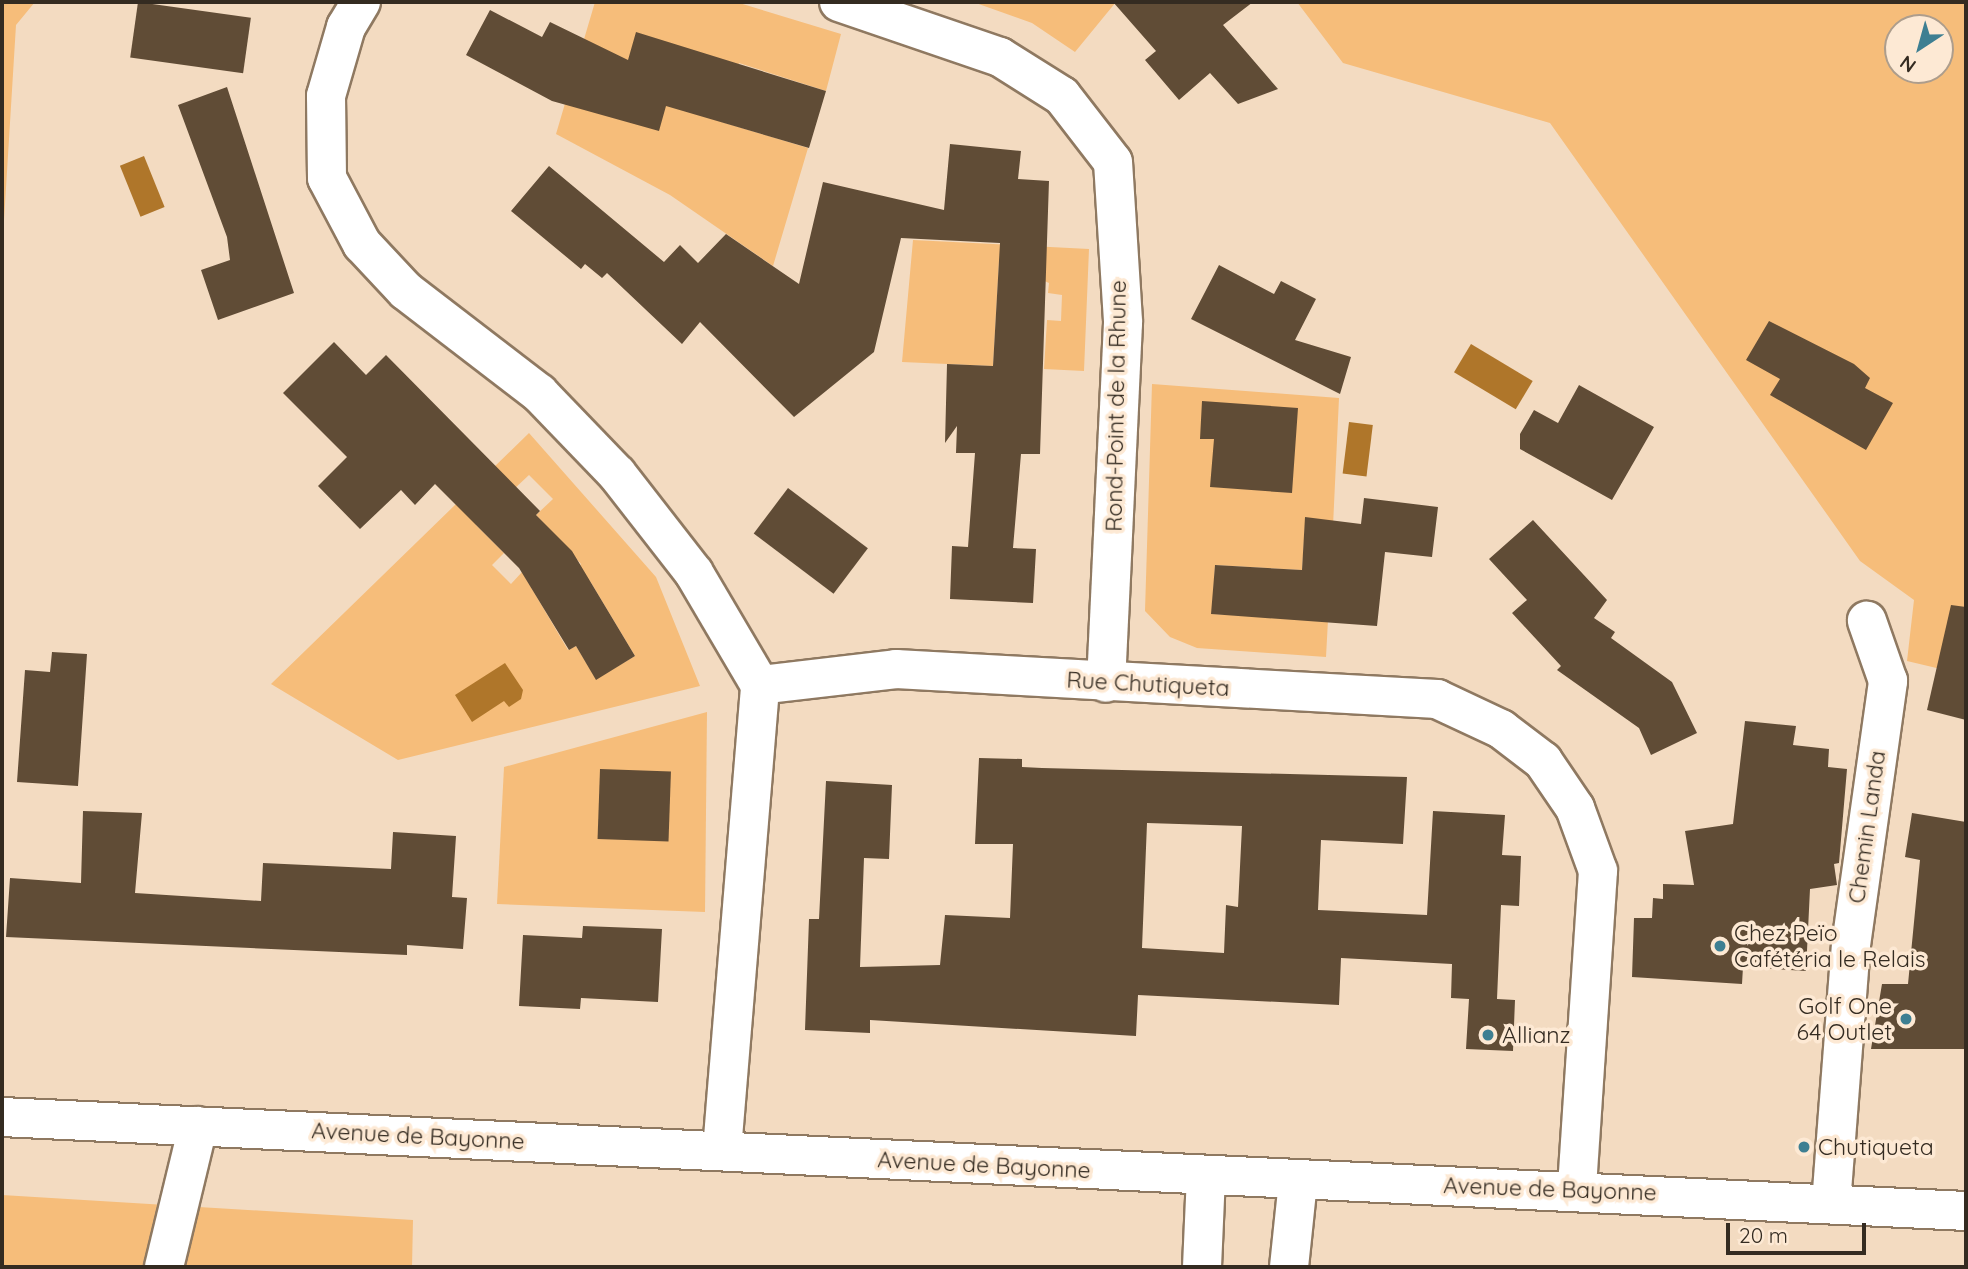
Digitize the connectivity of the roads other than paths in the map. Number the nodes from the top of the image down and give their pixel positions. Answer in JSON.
{"nodes":[{"id":1,"x":361,"y":2,"type":"edge"},
{"id":2,"x":839,"y":2,"type":"edge"},
{"id":3,"x":1867,"y":621,"type":"dead end"},
{"id":4,"x":1106,"y":683,"type":"junction"},
{"id":5,"x":760,"y":685,"type":"junction"},
{"id":6,"x":2,"y":1117,"type":"edge"},
{"id":7,"x":198,"y":1126,"type":"junction"},
{"id":8,"x":722,"y":1150,"type":"junction"},
{"id":9,"x":1206,"y":1177,"type":"junction"},
{"id":10,"x":1298,"y":1181,"type":"junction"},
{"id":11,"x":1577,"y":1189,"type":"junction"},
{"id":12,"x":1831,"y":1204,"type":"junction"},
{"id":13,"x":1966,"y":1211,"type":"edge"},
{"id":14,"x":164,"y":1267,"type":"edge"},
{"id":15,"x":1202,"y":1267,"type":"edge"},
{"id":16,"x":1289,"y":1267,"type":"edge"}],
"edges":[{"from":1,"to":5,"type":"street"},
{"from":2,"to":4,"type":"street","name":"Rond-Point de la Rhune"},
{"from":3,"to":12,"type":"street","name":"Chemin Landa"},
{"from":4,"to":5,"type":"street","name":"Rue Chutiqueta"},
{"from":4,"to":11,"type":"street","name":"Rue Chutiqueta"},
{"from":5,"to":8,"type":"street"},
{"from":6,"to":7,"type":"street","name":"Avenue de Bayonne"},
{"from":7,"to":8,"type":"street","name":"Avenue de Bayonne"},
{"from":7,"to":14,"type":"street"},
{"from":8,"to":9,"type":"street","name":"Avenue de Bayonne"},
{"from":9,"to":10,"type":"street","name":"Avenue de Bayonne"},
{"from":9,"to":15,"type":"street"},
{"from":10,"to":11,"type":"street","name":"Avenue de Bayonne"},
{"from":10,"to":16,"type":"street"},
{"from":11,"to":12,"type":"street","name":"Avenue de Bayonne"},
{"from":12,"to":13,"type":"street","name":"Avenue de Bayonne"}]}
